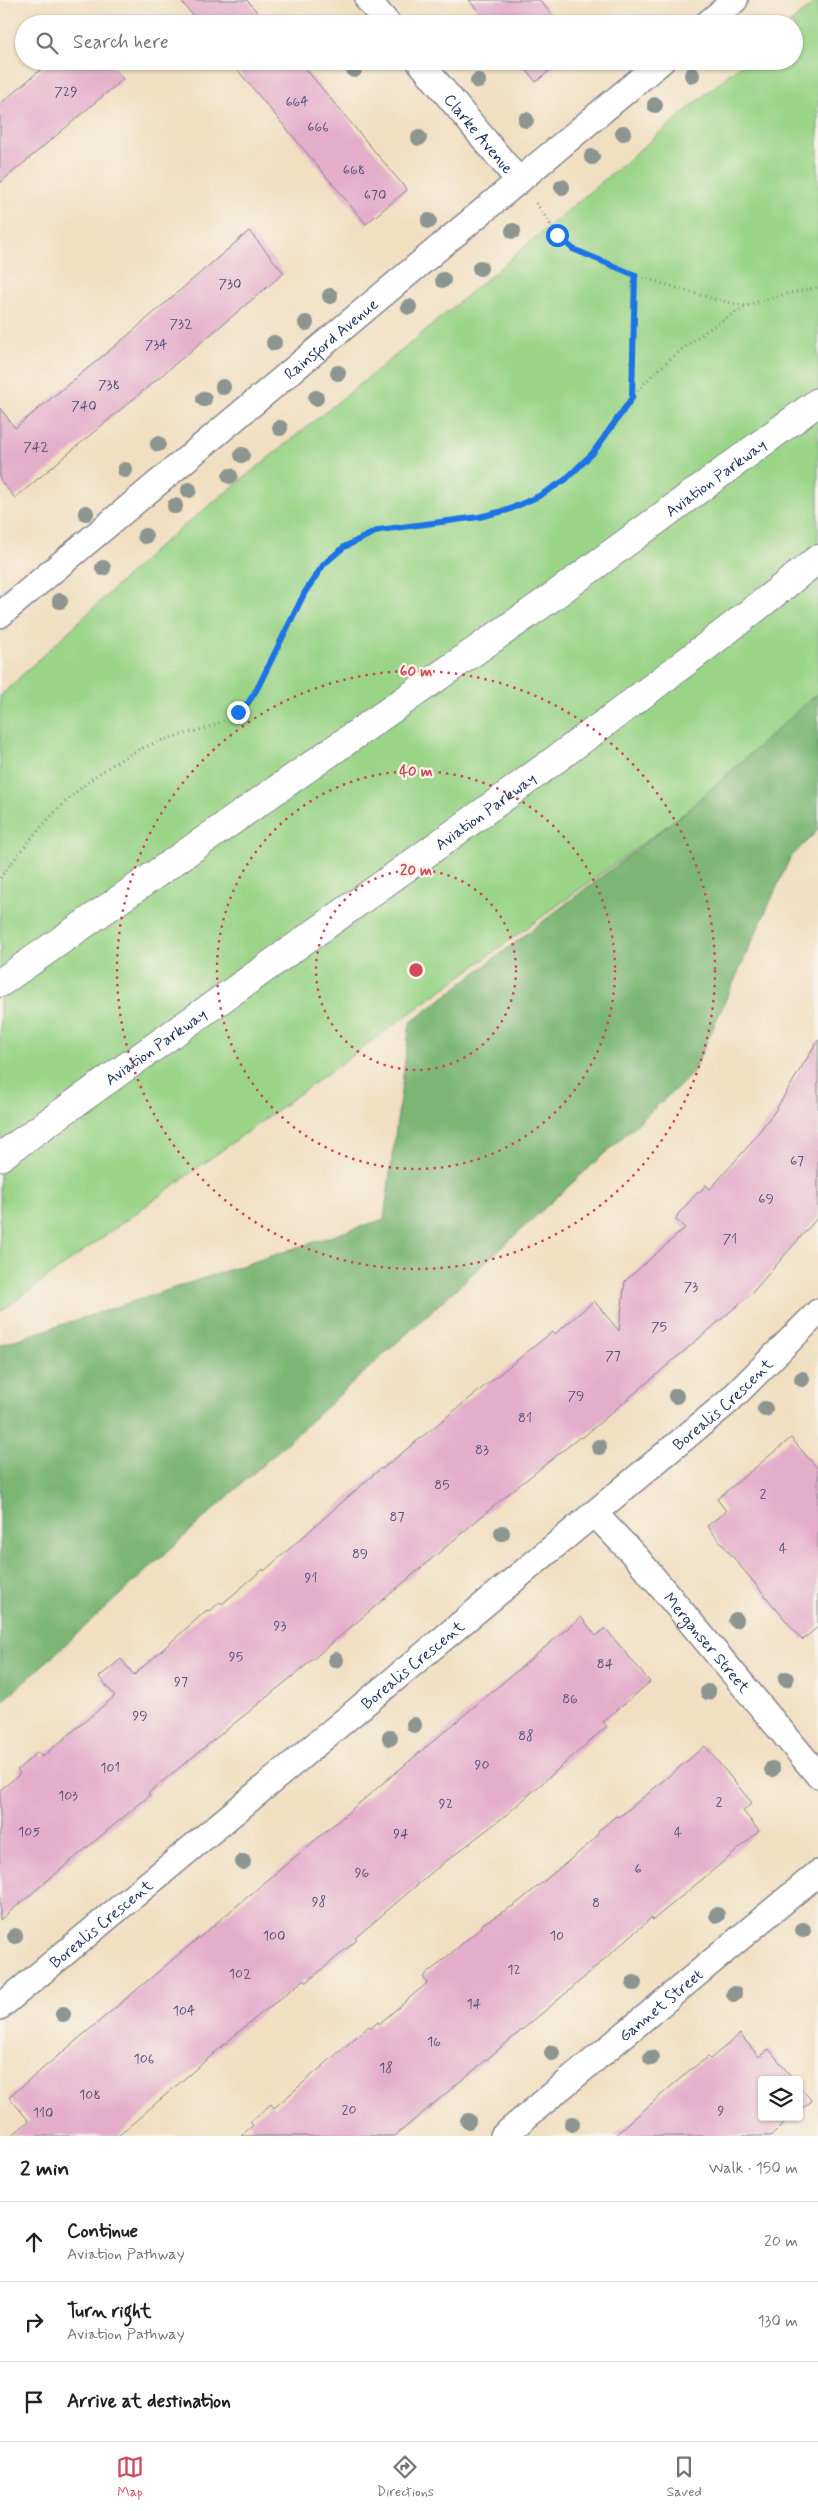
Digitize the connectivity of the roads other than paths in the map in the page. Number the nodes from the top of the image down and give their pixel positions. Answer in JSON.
{"nodes":[{"id":1,"x":368,"y":0,"type":"edge"},
{"id":2,"x":735,"y":0,"type":"edge"},
{"id":3,"x":380,"y":15,"type":"edge"},
{"id":4,"x":718,"y":15,"type":"edge"},
{"id":5,"x":426,"y":70,"type":"edge"},
{"id":6,"x":651,"y":70,"type":"edge"},
{"id":7,"x":519,"y":181,"type":"junction"},
{"id":8,"x":818,"y":402,"type":"edge"},
{"id":9,"x":818,"y":558,"type":"edge"},
{"id":10,"x":0,"y":615,"type":"edge"},
{"id":11,"x":0,"y":983,"type":"edge"},
{"id":12,"x":0,"y":1157,"type":"edge"},
{"id":13,"x":818,"y":1312,"type":"edge"},
{"id":14,"x":594,"y":1513,"type":"junction"},
{"id":15,"x":818,"y":1775,"type":"edge"},
{"id":16,"x":818,"y":1873,"type":"edge"},
{"id":17,"x":0,"y":2007,"type":"edge"},
{"id":18,"x":503,"y":2136,"type":"edge"}],
"edges":[{"from":1,"to":3,"type":"street"},
{"from":2,"to":4,"type":"street"},
{"from":5,"to":7,"type":"street","name":"Clarke Avenue"},
{"from":6,"to":7,"type":"street","name":"Rainsford Avenue"},
{"from":7,"to":10,"type":"street","name":"Rainsford Avenue"},
{"from":8,"to":11,"type":"main road","name":"Aviation Parkway"},
{"from":9,"to":12,"type":"main road","name":"Aviation Parkway"},
{"from":13,"to":14,"type":"street","name":"Borealis Crescent"},
{"from":14,"to":15,"type":"street","name":"Merganser Street"},
{"from":14,"to":17,"type":"street","name":"Borealis Crescent"},
{"from":16,"to":18,"type":"street","name":"Gannet Street"}]}
